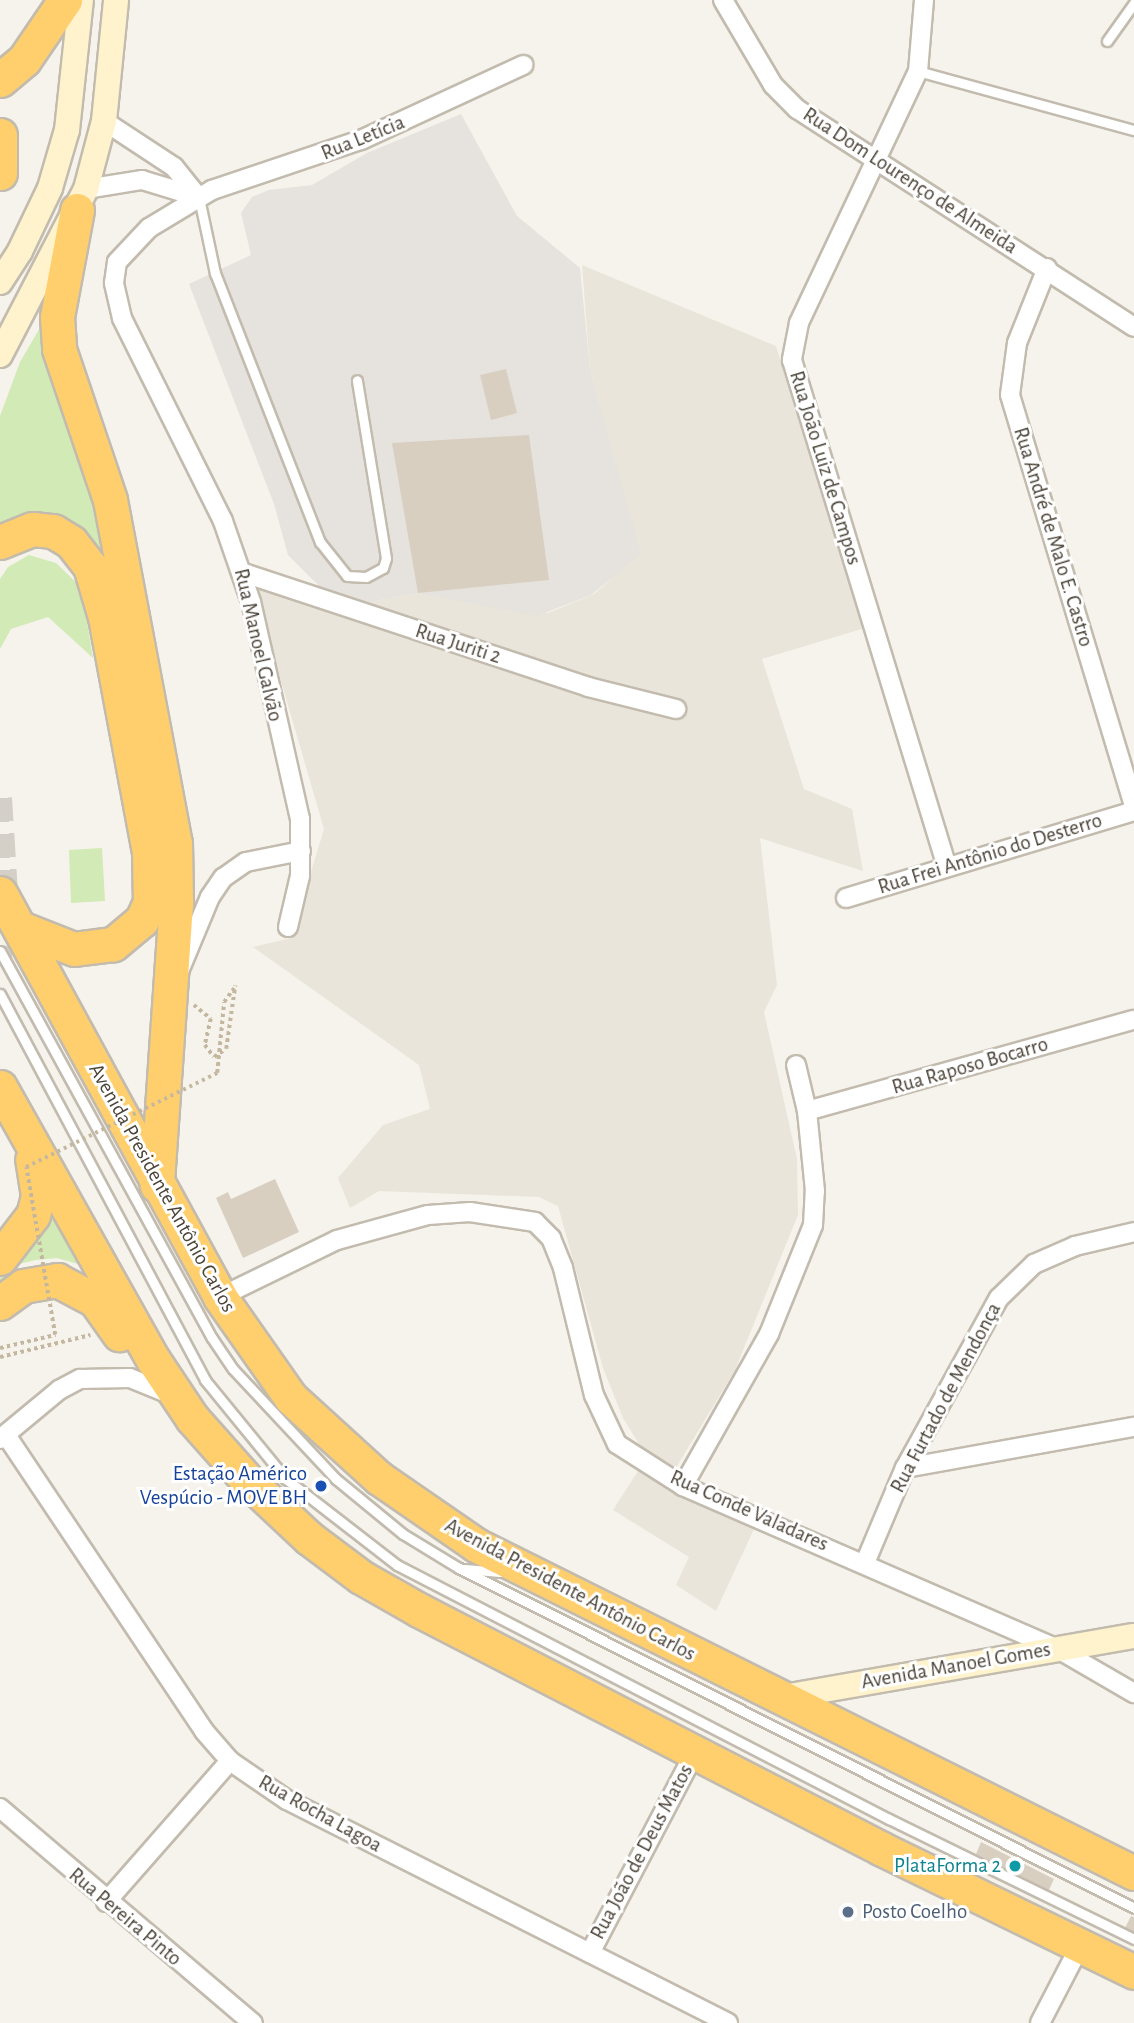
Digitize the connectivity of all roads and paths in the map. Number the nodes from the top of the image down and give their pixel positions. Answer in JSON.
{"nodes":[{"id":1,"x":65,"y":0,"type":"edge"},
{"id":2,"x":81,"y":0,"type":"edge"},
{"id":3,"x":116,"y":0,"type":"edge"},
{"id":4,"x":723,"y":0,"type":"edge"},
{"id":5,"x":924,"y":0,"type":"edge"},
{"id":6,"x":1134,"y":2,"type":"edge"},
{"id":7,"x":1107,"y":41,"type":"dead end"},
{"id":8,"x":523,"y":65,"type":"dead end"},
{"id":9,"x":918,"y":71,"type":"junction"},
{"id":10,"x":0,"y":80,"type":"edge"},
{"id":11,"x":104,"y":121,"type":"junction"},
{"id":12,"x":1134,"y":130,"type":"edge"},
{"id":13,"x":0,"y":135,"type":"edge"},
{"id":14,"x":874,"y":161,"type":"junction"},
{"id":15,"x":0,"y":173,"type":"edge"},
{"id":16,"x":200,"y":198,"type":"junction"},
{"id":17,"x":81,"y":200,"type":"junction"},
{"id":18,"x":117,"y":262,"type":"joint"},
{"id":19,"x":1047,"y":268,"type":"junction"},
{"id":20,"x":0,"y":282,"type":"edge"},
{"id":21,"x":1134,"y":327,"type":"edge"},
{"id":22,"x":0,"y":355,"type":"edge"},
{"id":23,"x":357,"y":380,"type":"dead end"},
{"id":24,"x":0,"y":542,"type":"edge"},
{"id":25,"x":241,"y":572,"type":"junction"},
{"id":26,"x":676,"y":709,"type":"dead end"},
{"id":27,"x":1134,"y":809,"type":"edge"},
{"id":28,"x":301,"y":851,"type":"junction"},
{"id":29,"x":947,"y":867,"type":"junction"},
{"id":30,"x":0,"y":893,"type":"edge"},
{"id":31,"x":846,"y":898,"type":"dead end"},
{"id":32,"x":288,"y":927,"type":"dead end"},
{"id":33,"x":10,"y":940,"type":"edge"},
{"id":34,"x":0,"y":994,"type":"edge"},
{"id":35,"x":169,"y":994,"type":"junction"},
{"id":36,"x":1134,"y":1020,"type":"edge"},
{"id":37,"x":796,"y":1065,"type":"dead end"},
{"id":38,"x":0,"y":1087,"type":"edge"},
{"id":39,"x":807,"y":1111,"type":"junction"},
{"id":40,"x":26,"y":1137,"type":"junction"},
{"id":41,"x":157,"y":1185,"type":"junction"},
{"id":42,"x":1134,"y":1232,"type":"edge"},
{"id":43,"x":0,"y":1258,"type":"edge"},
{"id":44,"x":220,"y":1297,"type":"junction"},
{"id":45,"x":0,"y":1303,"type":"edge"},
{"id":46,"x":111,"y":1328,"type":"junction"},
{"id":47,"x":0,"y":1348,"type":"edge"},
{"id":48,"x":0,"y":1357,"type":"edge"},
{"id":49,"x":153,"y":1361,"type":"junction"},
{"id":50,"x":180,"y":1398,"type":"junction"},
{"id":51,"x":1134,"y":1427,"type":"edge"},
{"id":52,"x":3,"y":1437,"type":"edge"},
{"id":53,"x":905,"y":1468,"type":"junction"},
{"id":54,"x":683,"y":1486,"type":"junction"},
{"id":55,"x":865,"y":1563,"type":"junction"},
{"id":56,"x":460,"y":1568,"type":"junction"},
{"id":57,"x":534,"y":1574,"type":"junction"},
{"id":58,"x":1134,"y":1636,"type":"edge"},
{"id":59,"x":1058,"y":1648,"type":"junction"},
{"id":60,"x":1134,"y":1693,"type":"edge"},
{"id":61,"x":778,"y":1698,"type":"junction"},
{"id":62,"x":695,"y":1752,"type":"junction"},
{"id":63,"x":230,"y":1761,"type":"junction"},
{"id":64,"x":0,"y":1808,"type":"edge"},
{"id":65,"x":1134,"y":1873,"type":"edge"},
{"id":66,"x":106,"y":1902,"type":"junction"},
{"id":67,"x":1134,"y":1908,"type":"edge"},
{"id":68,"x":1134,"y":1938,"type":"edge"},
{"id":69,"x":1081,"y":1944,"type":"junction"},
{"id":70,"x":590,"y":1953,"type":"junction"},
{"id":71,"x":1134,"y":1972,"type":"edge"},
{"id":72,"x":253,"y":2023,"type":"edge"},
{"id":73,"x":728,"y":2023,"type":"edge"},
{"id":74,"x":1040,"y":2023,"type":"edge"}],
"edges":[{"from":1,"to":10,"type":"highway"},
{"from":2,"to":20,"type":"main road"},
{"from":3,"to":11,"type":"main road"},
{"from":4,"to":14,"type":"street","name":"Rua Dom Lourenço de Almeida"},
{"from":5,"to":9,"type":"street","name":"Rua João Luiz de Campos"},
{"from":6,"to":7,"type":"lane"},
{"from":8,"to":16,"type":"street","name":"Rua Letícia"},
{"from":9,"to":12,"type":"lane"},
{"from":9,"to":14,"type":"street","name":"Rua João Luiz de Campos"},
{"from":11,"to":16,"type":"street"},
{"from":11,"to":17,"type":"main road"},
{"from":13,"to":15,"type":"highway"},
{"from":14,"to":19,"type":"street","name":"Rua Dom Lourenço de Almeida"},
{"from":14,"to":29,"type":"street","name":"Rua João Luiz de Campos"},
{"from":16,"to":17,"type":"street"},
{"from":16,"to":18,"type":"street","name":"Rua Letícia"},
{"from":16,"to":23,"type":"lane"},
{"from":17,"to":22,"type":"main road"},
{"from":17,"to":35,"type":"highway"},
{"from":18,"to":25,"type":"street","name":"Rua Manoel Galvão"},
{"from":19,"to":21,"type":"street","name":"Rua Dom Lourenço de Almeida"},
{"from":19,"to":27,"type":"street","name":"Rua André de Malo E. Castro"},
{"from":24,"to":33,"type":"highway"},
{"from":25,"to":26,"type":"street","name":"Rua Juriti 2"},
{"from":25,"to":28,"type":"street","name":"Rua Manoel Galvão"},
{"from":27,"to":29,"type":"street","name":"Rua Frei Antônio do Desterro"},
{"from":28,"to":32,"type":"street","name":"Rua Manoel Galvão"},
{"from":28,"to":35,"type":"street"},
{"from":29,"to":31,"type":"street","name":"Rua Frei Antônio do Desterro"},
{"from":30,"to":33,"type":"highway","name":"Avenida Presidente Antônio Carlos"},
{"from":33,"to":41,"type":"highway","name":"Avenida Presidente Antônio Carlos"},
{"from":33,"to":56,"type":"lane"},
{"from":34,"to":68,"type":"lane"},
{"from":35,"to":41,"type":"highway"},
{"from":35,"to":47,"type":"path","bridge":true},
{"from":36,"to":39,"type":"street","name":"Rua Raposo Bocarro"},
{"from":37,"to":39,"type":"street"},
{"from":38,"to":40,"type":"highway"},
{"from":39,"to":54,"type":"street"},
{"from":40,"to":43,"type":"highway"},
{"from":40,"to":49,"type":"highway"},
{"from":41,"to":44,"type":"highway","name":"Avenida Presidente Antônio Carlos"},
{"from":42,"to":53,"type":"street","name":"Rua Furtado de Mendonça"},
{"from":44,"to":54,"type":"street","name":"Rua Conde Valadares"},
{"from":44,"to":57,"type":"highway","name":"Avenida Presidente Antônio Carlos"},
{"from":45,"to":46,"type":"highway"},
{"from":46,"to":48,"type":"path"},
{"from":46,"to":49,"type":"highway"},
{"from":49,"to":50,"type":"highway"},
{"from":50,"to":52,"type":"street"},
{"from":50,"to":62,"type":"highway"},
{"from":51,"to":53,"type":"street"},
{"from":52,"to":63,"type":"street","name":"Rua Rocha Lagoa"},
{"from":53,"to":55,"type":"street","name":"Rua Furtado de Mendonça"},
{"from":54,"to":55,"type":"street","name":"Rua Conde Valadares"},
{"from":55,"to":59,"type":"street","name":"Rua Conde Valadares"},
{"from":56,"to":57,"type":"lane"},
{"from":56,"to":67,"type":"lane"},
{"from":57,"to":61,"type":"highway","name":"Avenida Presidente Antônio Carlos"},
{"from":58,"to":59,"type":"main road","name":"Avenida Manoel Gomes"},
{"from":59,"to":60,"type":"street","name":"Rua Conde Valadares"},
{"from":59,"to":61,"type":"main road","name":"Avenida Manoel Gomes"},
{"from":61,"to":65,"type":"highway","name":"Avenida Presidente Antônio Carlos"},
{"from":62,"to":69,"type":"highway"},
{"from":62,"to":70,"type":"street","name":"Rua João de Deus Matos"},
{"from":63,"to":66,"type":"street"},
{"from":63,"to":70,"type":"street","name":"Rua Rocha Lagoa"},
{"from":64,"to":66,"type":"street","name":"Rua Pereira Pinto"},
{"from":66,"to":72,"type":"street","name":"Rua Pereira Pinto"},
{"from":69,"to":71,"type":"highway"},
{"from":69,"to":74,"type":"street"},
{"from":70,"to":73,"type":"street","name":"Rua Rocha Lagoa"}]}
